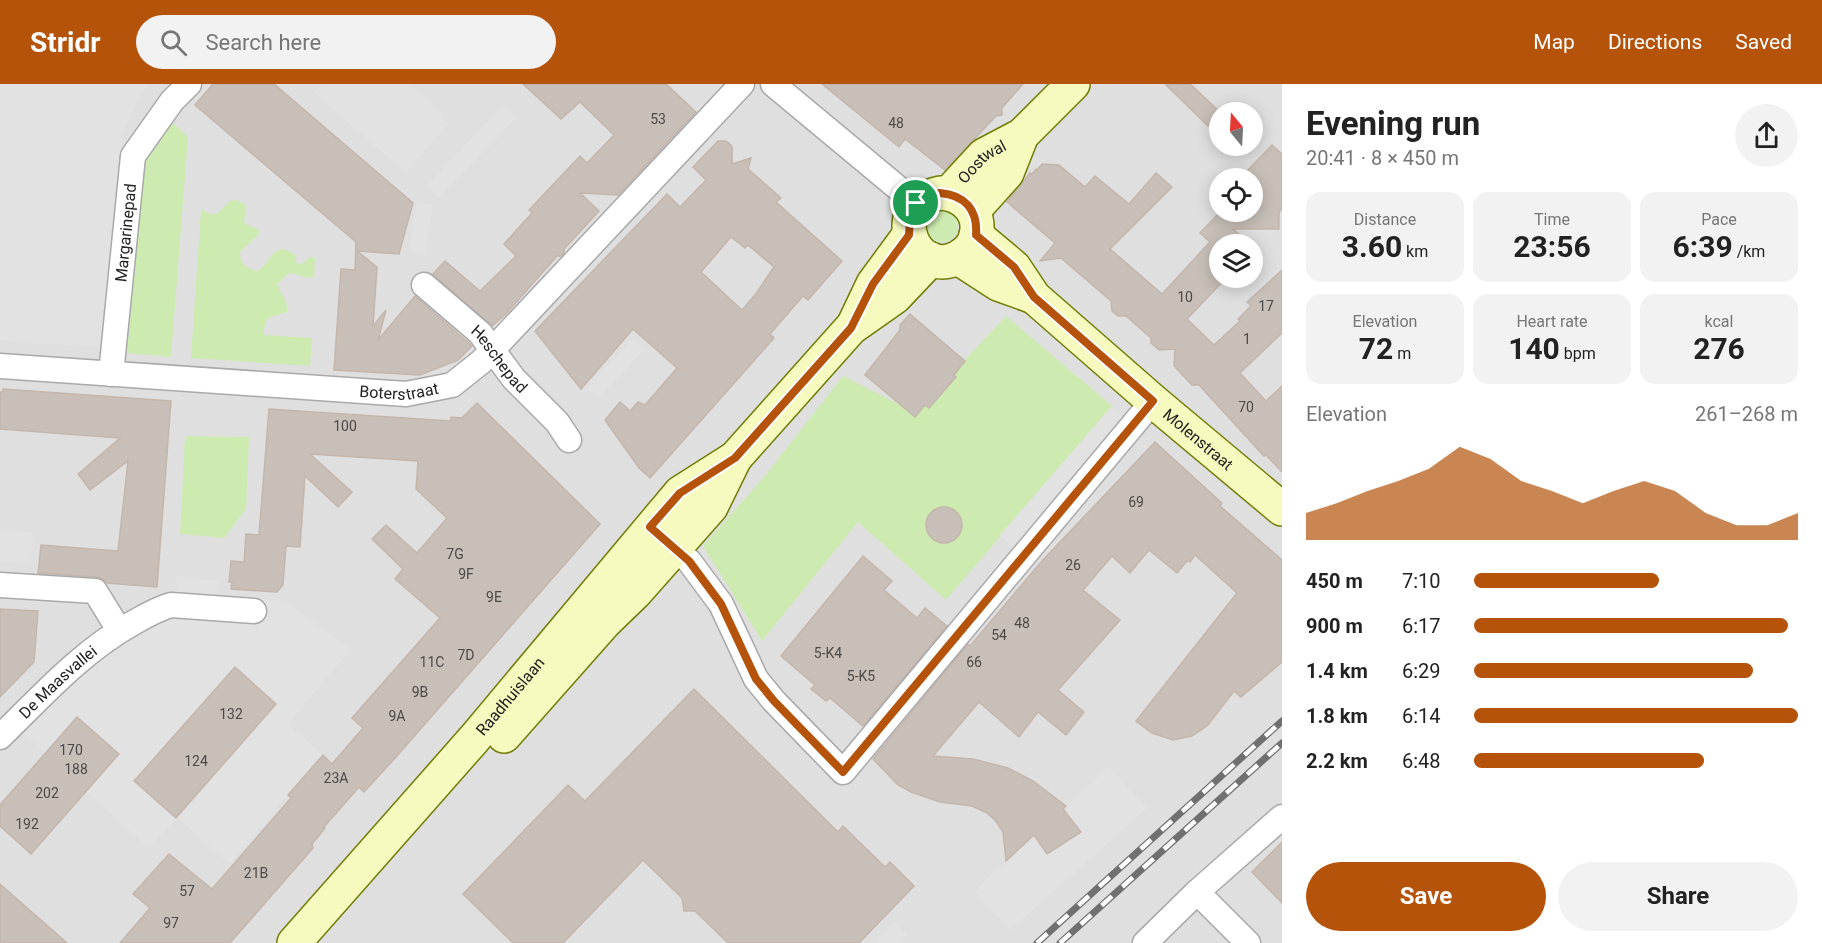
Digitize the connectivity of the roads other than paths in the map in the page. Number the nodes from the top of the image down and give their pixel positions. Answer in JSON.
{"nodes":[{"id":1,"x":189,"y":84,"type":"edge"},
{"id":2,"x":742,"y":84,"type":"edge"},
{"id":3,"x":773,"y":84,"type":"edge"},
{"id":4,"x":1073,"y":84,"type":"edge"},
{"id":5,"x":167,"y":93,"type":"edge"},
{"id":6,"x":916,"y":203,"type":"junction"},
{"id":7,"x":957,"y":231,"type":"junction"},
{"id":8,"x":909,"y":235,"type":"junction"},
{"id":9,"x":424,"y":285,"type":"dead end"},
{"id":10,"x":851,"y":328,"type":"junction"},
{"id":11,"x":492,"y":350,"type":"junction"},
{"id":12,"x":0,"y":366,"type":"edge"},
{"id":13,"x":111,"y":374,"type":"junction"},
{"id":14,"x":1153,"y":401,"type":"junction"},
{"id":15,"x":569,"y":440,"type":"dead end"},
{"id":16,"x":735,"y":458,"type":"junction"},
{"id":17,"x":1282,"y":509,"type":"edge"},
{"id":18,"x":650,"y":527,"type":"junction"},
{"id":19,"x":675,"y":548,"type":"junction"},
{"id":20,"x":0,"y":585,"type":"edge"},
{"id":21,"x":254,"y":611,"type":"dead end"},
{"id":22,"x":119,"y":630,"type":"junction"},
{"id":23,"x":0,"y":737,"type":"edge"},
{"id":24,"x":1282,"y":817,"type":"edge"},
{"id":25,"x":1197,"y":892,"type":"junction"},
{"id":26,"x":305,"y":942,"type":"edge"},
{"id":27,"x":1145,"y":943,"type":"edge"},
{"id":28,"x":1248,"y":943,"type":"edge"}],
"edges":[{"from":1,"to":5,"type":"street","name":"Margarinepad"},
{"from":2,"to":11,"type":"street","name":"Boterstraat"},
{"from":3,"to":6,"type":"street"},
{"from":4,"to":7,"type":"street","name":"Oostwal"},
{"from":5,"to":13,"type":"street","name":"Margarinepad"},
{"from":6,"to":7,"type":"street"},
{"from":6,"to":8,"type":"street"},
{"from":7,"to":8,"type":"street","name":"Molenstraat"},
{"from":7,"to":10,"type":"street","name":"Raadhuislaan"},
{"from":7,"to":14,"type":"street","name":"Molenstraat"},
{"from":8,"to":10,"type":"street","name":"Raadhuislaan"},
{"from":9,"to":11,"type":"street","name":"Heschepad"},
{"from":10,"to":16,"type":"street","name":"Raadhuislaan"},
{"from":11,"to":13,"type":"street","name":"Boterstraat"},
{"from":11,"to":15,"type":"street","name":"Heschepad"},
{"from":12,"to":13,"type":"street","name":"Boterstraat"},
{"from":14,"to":17,"type":"street","name":"Molenstraat"},
{"from":14,"to":19,"type":"street"},
{"from":16,"to":18,"type":"street","name":"Raadhuislaan"},
{"from":16,"to":19,"type":"street","name":"Raadhuislaan"},
{"from":18,"to":19,"type":"street"},
{"from":18,"to":26,"type":"street","name":"Raadhuislaan"},
{"from":19,"to":26,"type":"street","name":"Raadhuislaan"},
{"from":20,"to":22,"type":"street"},
{"from":21,"to":22,"type":"street","name":"De Maasvallei"},
{"from":22,"to":23,"type":"street","name":"De Maasvallei"},
{"from":24,"to":25,"type":"street"},
{"from":25,"to":27,"type":"street"},
{"from":25,"to":28,"type":"street"}]}
